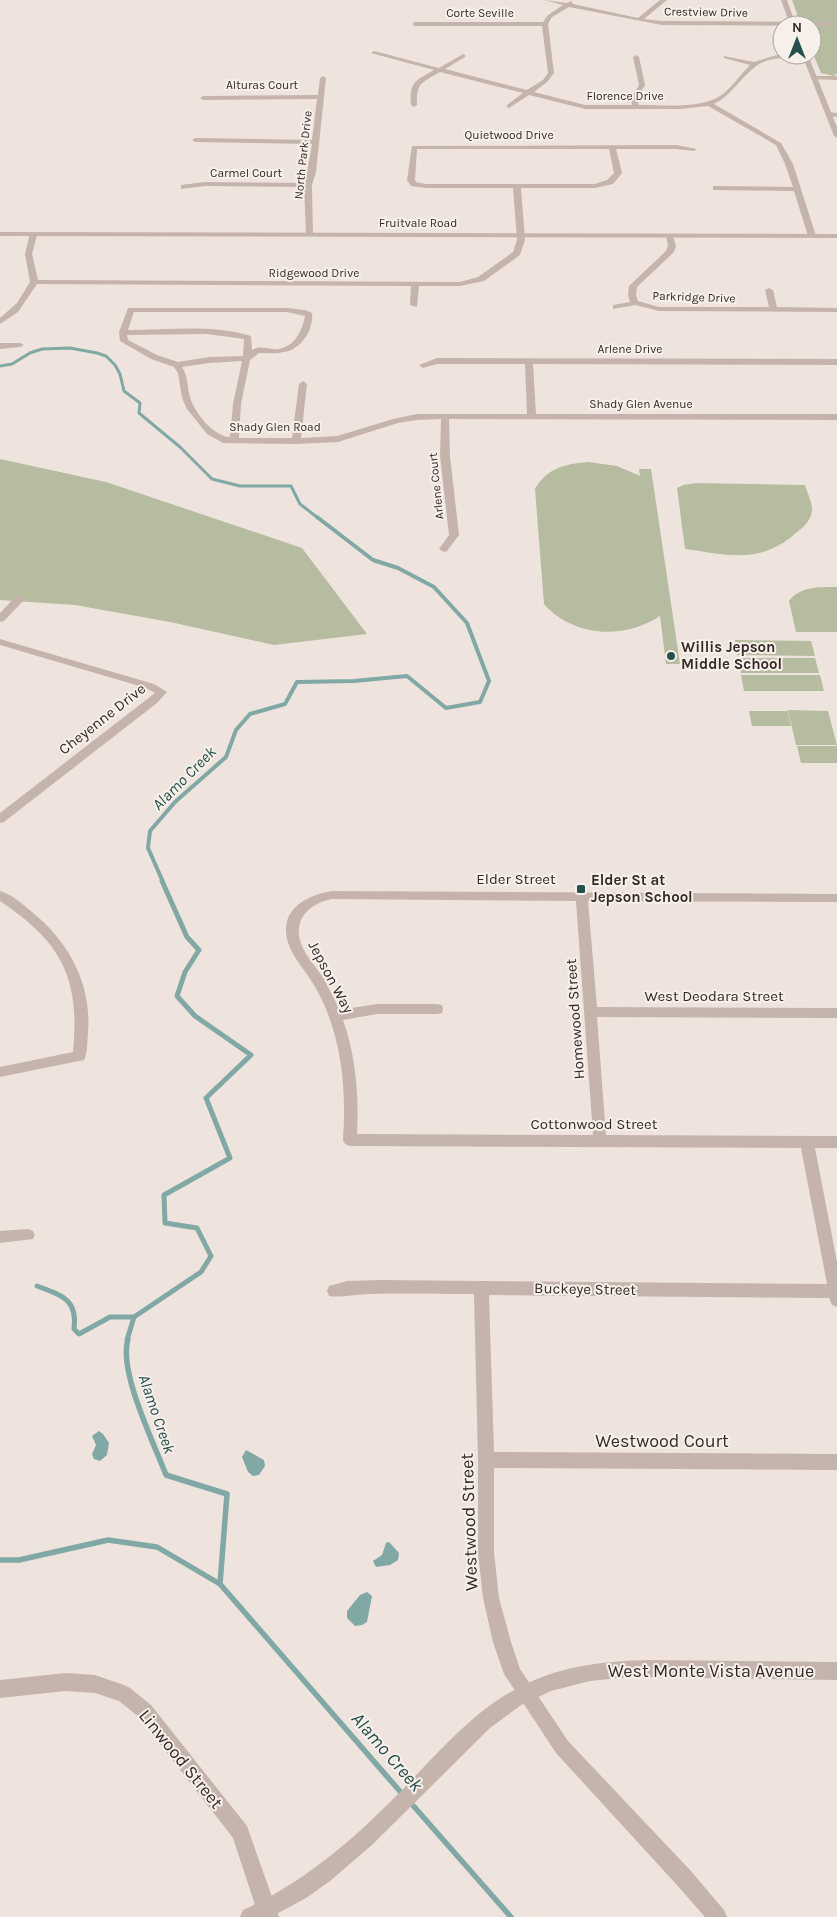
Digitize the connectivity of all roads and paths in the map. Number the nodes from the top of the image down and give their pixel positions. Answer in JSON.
{"nodes":[{"id":1,"x":546,"y":0,"type":"edge"},
{"id":2,"x":575,"y":0,"type":"edge"},
{"id":3,"x":664,"y":0,"type":"edge"},
{"id":4,"x":784,"y":0,"type":"edge"},
{"id":5,"x":568,"y":5,"type":"junction"},
{"id":6,"x":789,"y":15,"type":"edge"},
{"id":7,"x":639,"y":20,"type":"junction"},
{"id":8,"x":415,"y":24,"type":"dead end"},
{"id":9,"x":545,"y":24,"type":"junction"},
{"id":10,"x":822,"y":24,"type":"edge"},
{"id":11,"x":837,"y":24,"type":"edge"},
{"id":12,"x":772,"y":25,"type":"edge"},
{"id":13,"x":374,"y":53,"type":"dead end"},
{"id":14,"x":463,"y":56,"type":"dead end"},
{"id":15,"x":636,"y":57,"type":"dead end"},
{"id":16,"x":726,"y":57,"type":"dead end"},
{"id":17,"x":772,"y":59,"type":"edge"},
{"id":18,"x":754,"y":64,"type":"junction"},
{"id":19,"x":809,"y":65,"type":"edge"},
{"id":20,"x":438,"y":70,"type":"junction"},
{"id":21,"x":323,"y":78,"type":"dead end"},
{"id":22,"x":814,"y":78,"type":"junction"},
{"id":23,"x":837,"y":78,"type":"edge"},
{"id":24,"x":528,"y":94,"type":"junction"},
{"id":25,"x":321,"y":96,"type":"junction"},
{"id":26,"x":203,"y":98,"type":"dead end"},
{"id":27,"x":709,"y":104,"type":"junction"},
{"id":28,"x":414,"y":105,"type":"dead end"},
{"id":29,"x":509,"y":106,"type":"dead end"},
{"id":30,"x":636,"y":107,"type":"junction"},
{"id":31,"x":828,"y":114,"type":"junction"},
{"id":32,"x":837,"y":114,"type":"edge"},
{"id":33,"x":837,"y":136,"type":"edge"},
{"id":34,"x":195,"y":140,"type":"dead end"},
{"id":35,"x":314,"y":142,"type":"junction"},
{"id":36,"x":612,"y":147,"type":"junction"},
{"id":37,"x":694,"y":149,"type":"dead end"},
{"id":38,"x":308,"y":185,"type":"junction"},
{"id":39,"x":184,"y":186,"type":"dead end"},
{"id":40,"x":517,"y":187,"type":"junction"},
{"id":41,"x":716,"y":188,"type":"dead end"},
{"id":42,"x":796,"y":189,"type":"junction"},
{"id":43,"x":0,"y":234,"type":"edge"},
{"id":44,"x":310,"y":234,"type":"junction"},
{"id":45,"x":520,"y":234,"type":"junction"},
{"id":46,"x":34,"y":235,"type":"junction"},
{"id":47,"x":669,"y":236,"type":"junction"},
{"id":48,"x":812,"y":236,"type":"junction"},
{"id":49,"x":837,"y":236,"type":"edge"},
{"id":50,"x":34,"y":282,"type":"junction"},
{"id":51,"x":415,"y":284,"type":"junction"},
{"id":52,"x":769,"y":290,"type":"dead end"},
{"id":53,"x":634,"y":303,"type":"junction"},
{"id":54,"x":414,"y":305,"type":"dead end"},
{"id":55,"x":616,"y":306,"type":"dead end"},
{"id":56,"x":774,"y":310,"type":"junction"},
{"id":57,"x":837,"y":310,"type":"edge"},
{"id":58,"x":0,"y":322,"type":"edge"},
{"id":59,"x":123,"y":337,"type":"junction"},
{"id":60,"x":20,"y":345,"type":"dead end"},
{"id":61,"x":0,"y":346,"type":"edge"},
{"id":62,"x":247,"y":358,"type":"junction"},
{"id":63,"x":529,"y":362,"type":"junction"},
{"id":64,"x":837,"y":362,"type":"edge"},
{"id":65,"x":177,"y":365,"type":"junction"},
{"id":66,"x":423,"y":366,"type":"dead end"},
{"id":67,"x":303,"y":384,"type":"dead end"},
{"id":68,"x":445,"y":416,"type":"junction"},
{"id":69,"x":532,"y":416,"type":"junction"},
{"id":70,"x":837,"y":417,"type":"edge"},
{"id":71,"x":234,"y":441,"type":"junction"},
{"id":72,"x":296,"y":441,"type":"junction"},
{"id":73,"x":444,"y":549,"type":"dead end"},
{"id":74,"x":20,"y":599,"type":"dead end"},
{"id":75,"x":0,"y":620,"type":"edge"},
{"id":76,"x":0,"y":642,"type":"edge"},
{"id":77,"x":0,"y":819,"type":"edge"},
{"id":78,"x":0,"y":895,"type":"edge"},
{"id":79,"x":582,"y":896,"type":"junction"},
{"id":80,"x":837,"y":898,"type":"edge"},
{"id":81,"x":294,"y":919,"type":"joint"},
{"id":82,"x":437,"y":1009,"type":"dead end"},
{"id":83,"x":591,"y":1012,"type":"junction"},
{"id":84,"x":837,"y":1013,"type":"edge"},
{"id":85,"x":335,"y":1016,"type":"junction"},
{"id":86,"x":0,"y":1072,"type":"edge"},
{"id":87,"x":350,"y":1140,"type":"joint"},
{"id":88,"x":600,"y":1141,"type":"junction"},
{"id":89,"x":807,"y":1142,"type":"junction"},
{"id":90,"x":837,"y":1142,"type":"edge"},
{"id":91,"x":28,"y":1235,"type":"dead end"},
{"id":92,"x":0,"y":1238,"type":"edge"},
{"id":93,"x":481,"y":1288,"type":"junction"},
{"id":94,"x":334,"y":1291,"type":"dead end"},
{"id":95,"x":836,"y":1294,"type":"edge"},
{"id":96,"x":486,"y":1460,"type":"junction"},
{"id":97,"x":837,"y":1462,"type":"edge"},
{"id":98,"x":837,"y":1671,"type":"edge"},
{"id":99,"x":0,"y":1689,"type":"edge"},
{"id":100,"x":525,"y":1693,"type":"junction"},
{"id":101,"x":262,"y":1915,"type":"edge"},
{"id":102,"x":717,"y":1917,"type":"edge"}],
"edges":[{"from":1,"to":5,"type":"street","name":"Crestview Drive"},
{"from":2,"to":5,"type":"street"},
{"from":3,"to":7,"type":"street"},
{"from":4,"to":6,"type":"street"},
{"from":5,"to":7,"type":"street","name":"Crestview Drive"},
{"from":5,"to":9,"type":"street"},
{"from":7,"to":12,"type":"street","name":"Crestview Drive"},
{"from":8,"to":9,"type":"street","name":"Corte Seville"},
{"from":9,"to":24,"type":"street"},
{"from":10,"to":11,"type":"street","name":"Crestview Drive"},
{"from":13,"to":20,"type":"street","name":"Florence Drive"},
{"from":14,"to":20,"type":"street"},
{"from":15,"to":30,"type":"street"},
{"from":16,"to":18,"type":"street"},
{"from":17,"to":18,"type":"street"},
{"from":18,"to":27,"type":"street","name":"Florence Drive"},
{"from":19,"to":22,"type":"street"},
{"from":20,"to":24,"type":"street","name":"Florence Drive"},
{"from":20,"to":28,"type":"street"},
{"from":21,"to":25,"type":"street","name":"North Park Drive"},
{"from":22,"to":23,"type":"street"},
{"from":22,"to":31,"type":"street"},
{"from":24,"to":29,"type":"street"},
{"from":24,"to":30,"type":"street","name":"Florence Drive"},
{"from":25,"to":26,"type":"street","name":"Alturas Court"},
{"from":25,"to":35,"type":"street","name":"North Park Drive"},
{"from":27,"to":30,"type":"street","name":"Florence Drive"},
{"from":27,"to":42,"type":"street"},
{"from":31,"to":32,"type":"street"},
{"from":31,"to":33,"type":"street"},
{"from":34,"to":35,"type":"street"},
{"from":35,"to":38,"type":"street","name":"North Park Drive"},
{"from":36,"to":37,"type":"street"},
{"from":36,"to":40,"type":"street","name":"Quietwood Drive"},
{"from":36,"to":40,"type":"street","name":"Quietwood Drive"},
{"from":38,"to":39,"type":"street","name":"Carmel Court"},
{"from":38,"to":44,"type":"street","name":"North Park Drive"},
{"from":40,"to":45,"type":"street","name":"Ridgewood Drive"},
{"from":41,"to":42,"type":"street"},
{"from":42,"to":48,"type":"street"},
{"from":43,"to":46,"type":"street","name":"Fruitvale Road"},
{"from":44,"to":45,"type":"street","name":"Fruitvale Road"},
{"from":44,"to":46,"type":"street","name":"Fruitvale Road"},
{"from":45,"to":47,"type":"street","name":"Fruitvale Road"},
{"from":45,"to":51,"type":"street","name":"Ridgewood Drive"},
{"from":46,"to":50,"type":"street"},
{"from":47,"to":48,"type":"street","name":"Fruitvale Road"},
{"from":47,"to":53,"type":"street","name":"Parkridge Drive"},
{"from":48,"to":49,"type":"street","name":"Fruitvale Road"},
{"from":50,"to":51,"type":"street","name":"Ridgewood Drive"},
{"from":50,"to":58,"type":"street"},
{"from":51,"to":54,"type":"street"},
{"from":52,"to":56,"type":"street"},
{"from":53,"to":55,"type":"street"},
{"from":53,"to":56,"type":"street","name":"Parkridge Drive"},
{"from":56,"to":57,"type":"street","name":"Parkridge Drive"},
{"from":59,"to":62,"type":"street"},
{"from":59,"to":62,"type":"street"},
{"from":59,"to":65,"type":"street"},
{"from":60,"to":61,"type":"street"},
{"from":62,"to":65,"type":"street"},
{"from":62,"to":71,"type":"street"},
{"from":63,"to":64,"type":"street","name":"Arlene Drive"},
{"from":63,"to":66,"type":"street","name":"Arlene Drive"},
{"from":63,"to":69,"type":"street"},
{"from":65,"to":71,"type":"street","name":"Shady Glen Road"},
{"from":67,"to":72,"type":"street"},
{"from":68,"to":69,"type":"street","name":"Shady Glen Avenue"},
{"from":68,"to":72,"type":"street","name":"Shady Glen Road"},
{"from":68,"to":73,"type":"street","name":"Arlene Court"},
{"from":69,"to":70,"type":"street","name":"Shady Glen Avenue"},
{"from":71,"to":72,"type":"street","name":"Shady Glen Road"},
{"from":74,"to":75,"type":"street"},
{"from":76,"to":77,"type":"street","name":"Cheyenne Drive"},
{"from":78,"to":86,"type":"street"},
{"from":79,"to":80,"type":"street","name":"Elder Street"},
{"from":79,"to":81,"type":"street","name":"Elder Street"},
{"from":79,"to":83,"type":"street","name":"Homewood Street"},
{"from":81,"to":85,"type":"street","name":"Jepson Way"},
{"from":82,"to":85,"type":"street"},
{"from":83,"to":84,"type":"street","name":"West Deodara Street"},
{"from":83,"to":88,"type":"street","name":"Homewood Street"},
{"from":85,"to":87,"type":"street","name":"Jepson Way"},
{"from":87,"to":88,"type":"street","name":"Cottonwood Street"},
{"from":88,"to":89,"type":"street","name":"Cottonwood Street"},
{"from":89,"to":90,"type":"street","name":"Cottonwood Street"},
{"from":89,"to":95,"type":"street"},
{"from":91,"to":92,"type":"street"},
{"from":93,"to":94,"type":"street","name":"Buckeye Street"},
{"from":93,"to":95,"type":"street","name":"Buckeye Street"},
{"from":93,"to":96,"type":"street","name":"Westwood Street"},
{"from":96,"to":97,"type":"street","name":"Westwood Court"},
{"from":96,"to":100,"type":"street","name":"Westwood Street"},
{"from":98,"to":100,"type":"street","name":"West Monte Vista Avenue"},
{"from":99,"to":101,"type":"street","name":"Linwood Street"},
{"from":100,"to":101,"type":"street","name":"West Monte Vista Avenue"},
{"from":100,"to":102,"type":"street","name":"Westwood Street"}]}
